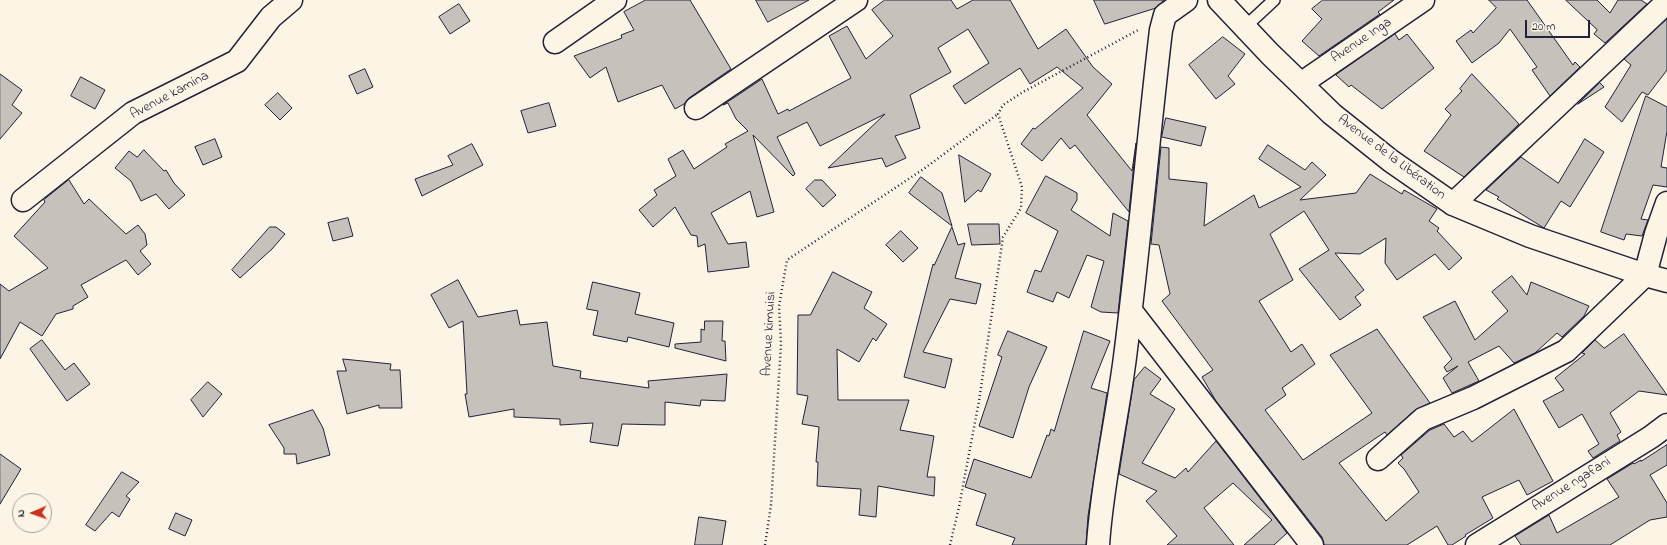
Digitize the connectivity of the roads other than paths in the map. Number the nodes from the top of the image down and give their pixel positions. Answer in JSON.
{"nodes":[{"id":1,"x":290,"y":0,"type":"edge"},
{"id":2,"x":615,"y":0,"type":"edge"},
{"id":3,"x":856,"y":0,"type":"edge"},
{"id":4,"x":1186,"y":0,"type":"edge"},
{"id":5,"x":1219,"y":0,"type":"edge"},
{"id":6,"x":1274,"y":0,"type":"edge"},
{"id":7,"x":1423,"y":0,"type":"edge"},
{"id":8,"x":1667,"y":2,"type":"edge"},
{"id":9,"x":1245,"y":27,"type":"junction"},
{"id":10,"x":555,"y":42,"type":"dead end"},
{"id":11,"x":1302,"y":83,"type":"junction"},
{"id":12,"x":696,"y":108,"type":"dead end"},
{"id":13,"x":23,"y":200,"type":"dead end"},
{"id":14,"x":1667,"y":203,"type":"edge"},
{"id":15,"x":1453,"y":204,"type":"junction"},
{"id":16,"x":1645,"y":275,"type":"junction"},
{"id":17,"x":1667,"y":281,"type":"edge"},
{"id":18,"x":1131,"y":311,"type":"junction"},
{"id":19,"x":1667,"y":425,"type":"edge"},
{"id":20,"x":1378,"y":459,"type":"dead end"},
{"id":21,"x":1098,"y":545,"type":"edge"},
{"id":22,"x":1312,"y":545,"type":"edge"},
{"id":23,"x":1478,"y":545,"type":"edge"}],
"edges":[{"from":1,"to":13,"type":"main road","name":"Avenue kamina"},
{"from":2,"to":10,"type":"main road"},
{"from":3,"to":12,"type":"main road"},
{"from":4,"to":18,"type":"main road"},
{"from":5,"to":9,"type":"main road","name":"Avenue de la Libération"},
{"from":6,"to":9,"type":"lane"},
{"from":7,"to":11,"type":"main road","name":"Avenue Inga"},
{"from":8,"to":15,"type":"main road"},
{"from":9,"to":11,"type":"main road","name":"Avenue de la Libération"},
{"from":11,"to":15,"type":"main road","name":"Avenue de la Libération"},
{"from":14,"to":16,"type":"main road"},
{"from":15,"to":16,"type":"main road","name":"Avenue de la Libération"},
{"from":16,"to":17,"type":"main road","name":"Avenue de la Libération"},
{"from":16,"to":20,"type":"main road"},
{"from":18,"to":21,"type":"main road"},
{"from":18,"to":22,"type":"main road"},
{"from":19,"to":23,"type":"main road","name":"Avenue ngafani"}]}
